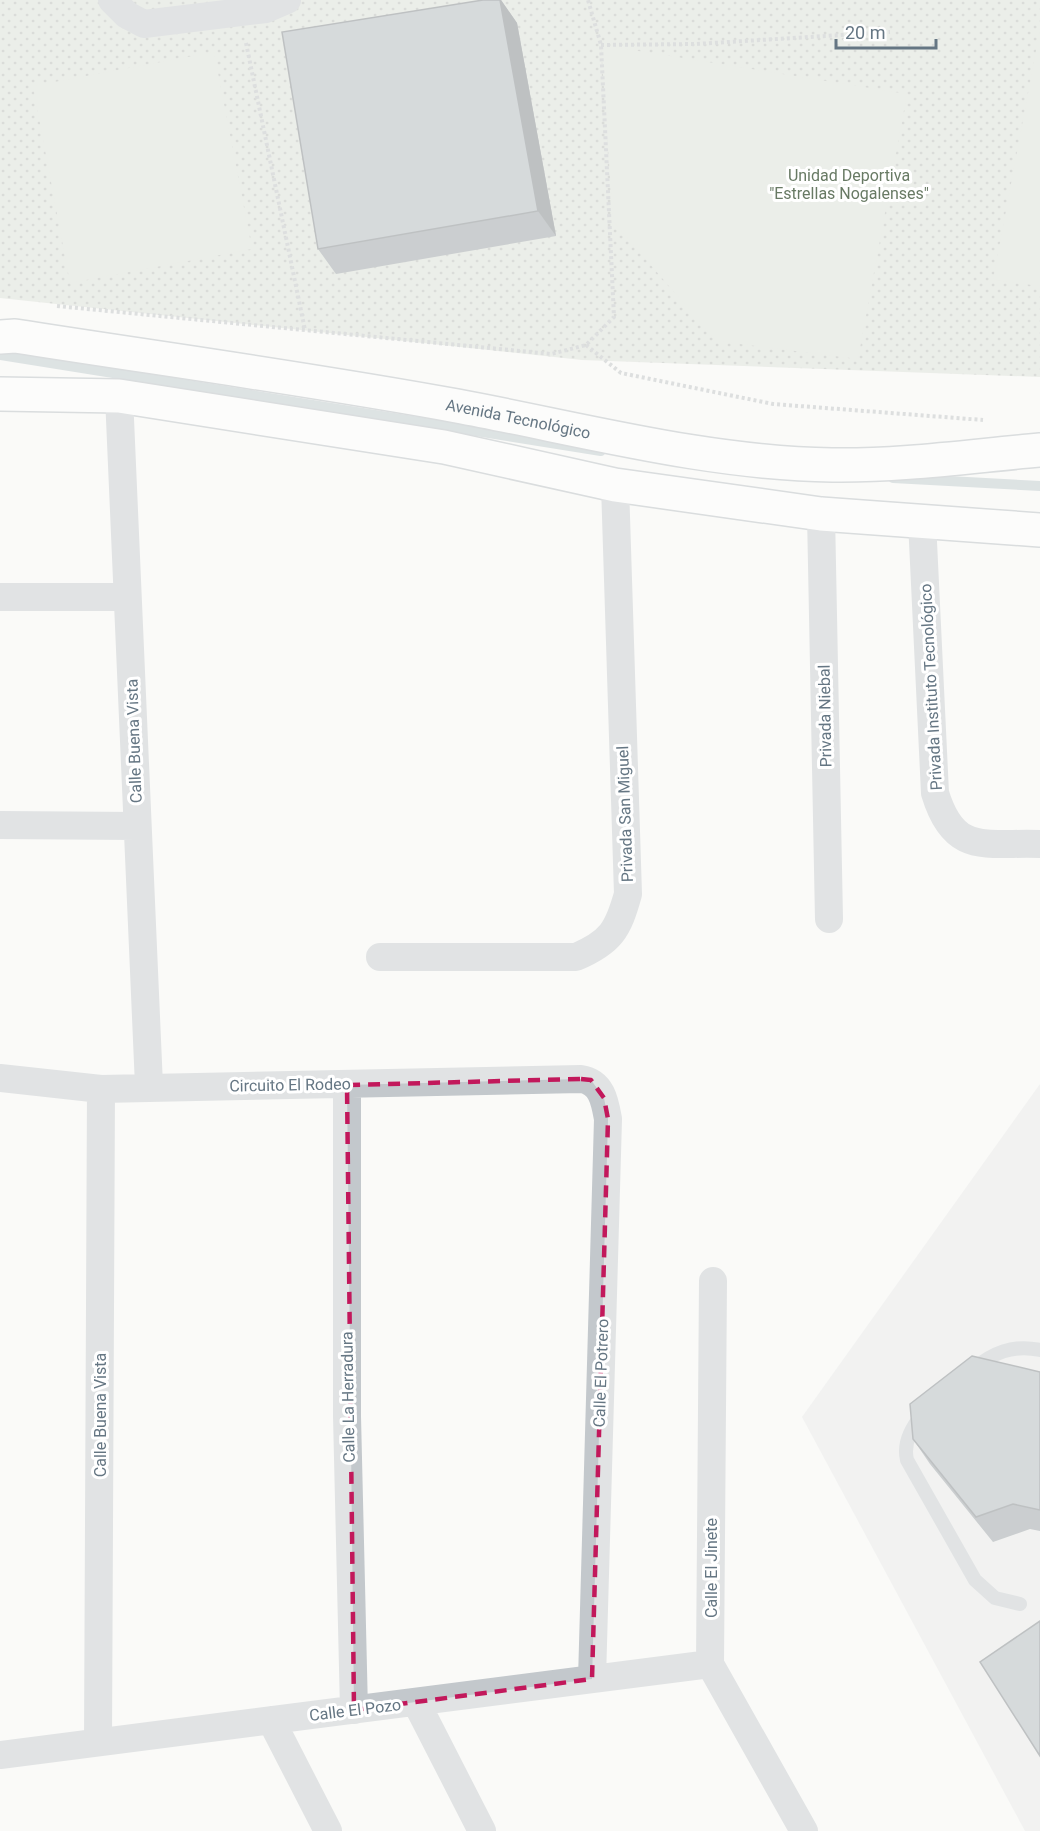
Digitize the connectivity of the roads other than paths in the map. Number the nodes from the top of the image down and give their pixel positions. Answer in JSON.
{"nodes":[{"id":1,"x":112,"y":0,"type":"edge"},
{"id":2,"x":286,"y":0,"type":"edge"},
{"id":3,"x":0,"y":337,"type":"edge"},
{"id":4,"x":0,"y":394,"type":"edge"},
{"id":5,"x":118,"y":396,"type":"junction"},
{"id":6,"x":1040,"y":450,"type":"edge"},
{"id":7,"x":615,"y":485,"type":"junction"},
{"id":8,"x":821,"y":514,"type":"junction"},
{"id":9,"x":922,"y":521,"type":"junction"},
{"id":10,"x":1040,"y":530,"type":"edge"},
{"id":11,"x":0,"y":597,"type":"edge"},
{"id":12,"x":127,"y":597,"type":"junction"},
{"id":13,"x":0,"y":825,"type":"edge"},
{"id":14,"x":137,"y":826,"type":"junction"},
{"id":15,"x":1040,"y":844,"type":"edge"},
{"id":16,"x":829,"y":919,"type":"dead end"},
{"id":17,"x":380,"y":957,"type":"dead end"},
{"id":18,"x":0,"y":1078,"type":"edge"},
{"id":19,"x":581,"y":1079,"type":"joint"},
{"id":20,"x":347,"y":1085,"type":"junction"},
{"id":21,"x":149,"y":1086,"type":"junction"},
{"id":22,"x":100,"y":1089,"type":"junction"},
{"id":23,"x":713,"y":1281,"type":"dead end"},
{"id":24,"x":1040,"y":1350,"type":"edge"},
{"id":25,"x":963,"y":1378,"type":"edge"},
{"id":26,"x":928,"y":1409,"type":"edge"},
{"id":27,"x":1020,"y":1604,"type":"dead end"},
{"id":28,"x":710,"y":1664,"type":"junction"},
{"id":29,"x":592,"y":1679,"type":"junction"},
{"id":30,"x":416,"y":1702,"type":"junction"},
{"id":31,"x":354,"y":1710,"type":"junction"},
{"id":32,"x":271,"y":1720,"type":"junction"},
{"id":33,"x":98,"y":1742,"type":"junction"},
{"id":34,"x":0,"y":1755,"type":"edge"},
{"id":35,"x":328,"y":1831,"type":"edge"},
{"id":36,"x":482,"y":1831,"type":"edge"},
{"id":37,"x":804,"y":1831,"type":"edge"}],
"edges":[{"from":1,"to":2,"type":"street"},
{"from":3,"to":6,"type":"main road","name":"Avenida Tecnológico"},
{"from":4,"to":5,"type":"main road"},
{"from":5,"to":7,"type":"main road"},
{"from":5,"to":12,"type":"street","name":"Calle Buena Vista"},
{"from":7,"to":8,"type":"main road"},
{"from":7,"to":17,"type":"street","name":"Privada San Miguel"},
{"from":8,"to":9,"type":"main road"},
{"from":8,"to":16,"type":"street","name":"Privada Niebal"},
{"from":9,"to":10,"type":"main road"},
{"from":9,"to":15,"type":"street","name":"Privada Instituto Tecnológico"},
{"from":11,"to":12,"type":"street"},
{"from":12,"to":14,"type":"street","name":"Calle Buena Vista"},
{"from":13,"to":14,"type":"street"},
{"from":14,"to":21,"type":"street","name":"Calle Buena Vista"},
{"from":18,"to":22,"type":"street","name":"Circuito El Rodeo"},
{"from":19,"to":20,"type":"street","name":"Circuito El Rodeo"},
{"from":19,"to":29,"type":"street","name":"Calle El Potrero"},
{"from":20,"to":21,"type":"street","name":"Circuito El Rodeo"},
{"from":20,"to":31,"type":"street","name":"Calle La Herradura"},
{"from":21,"to":22,"type":"street","name":"Circuito El Rodeo"},
{"from":22,"to":33,"type":"street","name":"Calle Buena Vista"},
{"from":23,"to":28,"type":"street","name":"Calle El Jinete"},
{"from":24,"to":25,"type":"lane"},
{"from":26,"to":27,"type":"lane"},
{"from":28,"to":29,"type":"street","name":"Calle El Pozo"},
{"from":28,"to":37,"type":"street","name":"Calle El Jinete"},
{"from":29,"to":30,"type":"street","name":"Calle El Pozo"},
{"from":30,"to":31,"type":"street","name":"Calle El Pozo"},
{"from":30,"to":36,"type":"street"},
{"from":31,"to":32,"type":"street","name":"Calle El Pozo"},
{"from":32,"to":33,"type":"street","name":"Calle El Pozo"},
{"from":32,"to":35,"type":"street"},
{"from":33,"to":34,"type":"street","name":"Calle El Pozo"}]}
